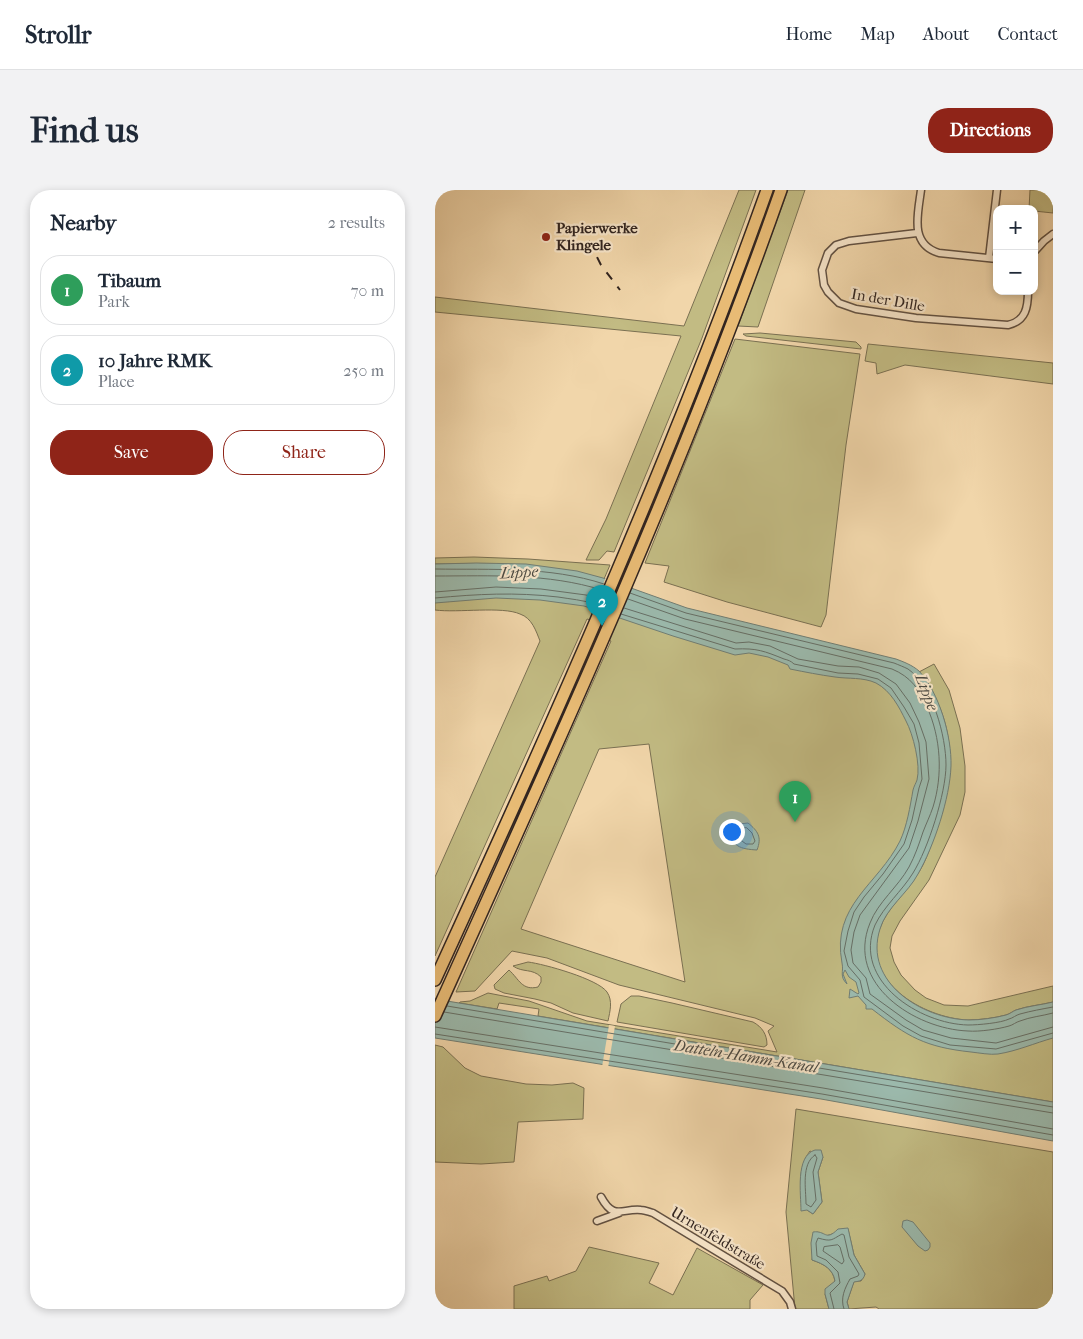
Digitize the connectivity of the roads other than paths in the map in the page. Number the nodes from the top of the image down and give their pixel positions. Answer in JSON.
{"nodes":[{"id":1,"x":767,"y":190,"type":"edge"},
{"id":2,"x":781,"y":190,"type":"edge"},
{"id":3,"x":921,"y":190,"type":"edge"},
{"id":4,"x":997,"y":190,"type":"edge"},
{"id":5,"x":917,"y":233,"type":"junction"},
{"id":6,"x":1053,"y":234,"type":"edge"},
{"id":7,"x":1036,"y":250,"type":"edge"},
{"id":8,"x":989,"y":258,"type":"junction"},
{"id":9,"x":993,"y":258,"type":"edge"},
{"id":10,"x":1028,"y":295,"type":"edge"},
{"id":11,"x":437,"y":976,"type":"edge"},
{"id":12,"x":435,"y":1016,"type":"edge"},
{"id":13,"x":601,"y":1197,"type":"dead end"},
{"id":14,"x":619,"y":1213,"type":"junction"},
{"id":15,"x":597,"y":1221,"type":"dead end"},
{"id":16,"x":792,"y":1309,"type":"edge"}],
"edges":[{"from":1,"to":11,"type":"highway"},
{"from":2,"to":12,"type":"highway"},
{"from":3,"to":5,"type":"street"},
{"from":4,"to":8,"type":"street"},
{"from":5,"to":8,"type":"street"},
{"from":5,"to":10,"type":"street","name":"In der Dille"},
{"from":6,"to":7,"type":"street"},
{"from":8,"to":9,"type":"street"},
{"from":13,"to":14,"type":"street"},
{"from":14,"to":15,"type":"street","name":"Urnenfeldstraße"},
{"from":14,"to":16,"type":"street","name":"Urnenfeldstraße"}]}
